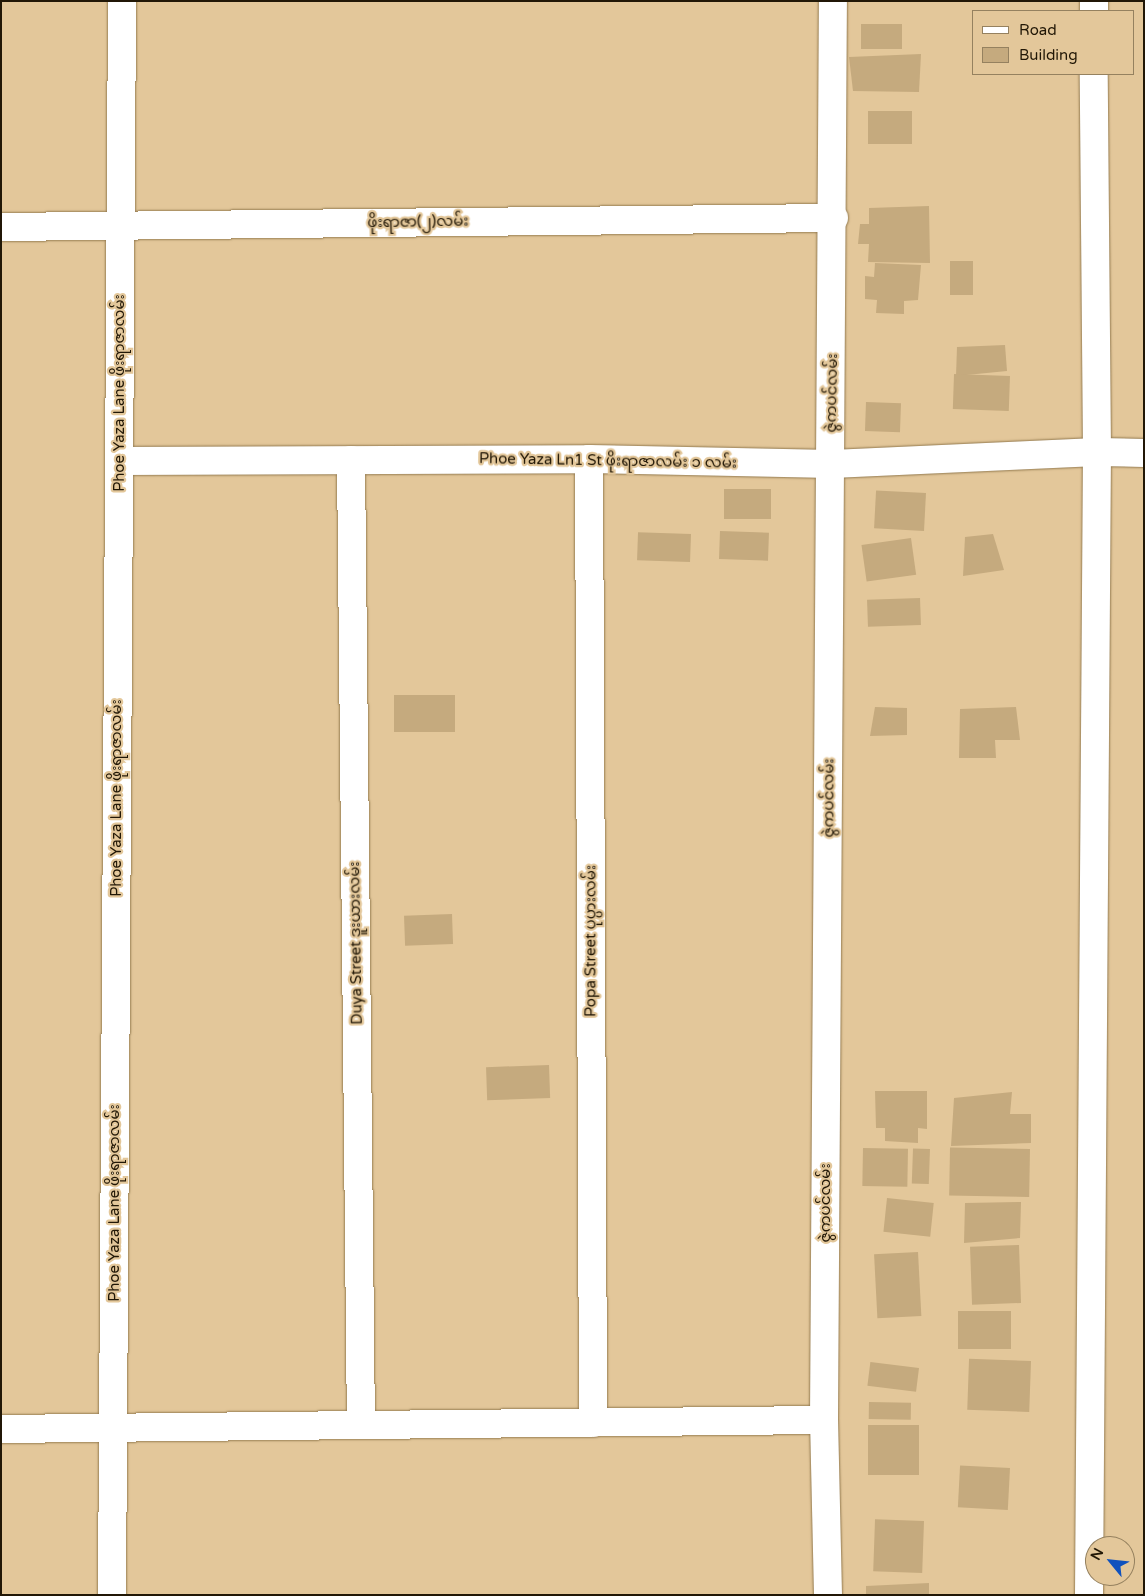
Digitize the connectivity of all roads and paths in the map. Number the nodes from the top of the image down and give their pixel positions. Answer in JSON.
{"nodes":[{"id":1,"x":122,"y":1,"type":"edge"},
{"id":2,"x":833,"y":1,"type":"edge"},
{"id":3,"x":1094,"y":75,"type":"edge"},
{"id":4,"x":834,"y":218,"type":"junction"},
{"id":5,"x":121,"y":225,"type":"junction"},
{"id":6,"x":1,"y":226,"type":"edge"},
{"id":7,"x":1097,"y":452,"type":"junction"},
{"id":8,"x":1144,"y":453,"type":"edge"},
{"id":9,"x":588,"y":459,"type":"junction"},
{"id":10,"x":351,"y":460,"type":"junction"},
{"id":11,"x":119,"y":461,"type":"junction"},
{"id":12,"x":832,"y":464,"type":"junction"},
{"id":13,"x":824,"y":1420,"type":"junction"},
{"id":14,"x":593,"y":1423,"type":"junction"},
{"id":15,"x":361,"y":1426,"type":"junction"},
{"id":16,"x":113,"y":1428,"type":"junction"},
{"id":17,"x":1,"y":1429,"type":"edge"},
{"id":18,"x":112,"y":1595,"type":"edge"},
{"id":19,"x":828,"y":1595,"type":"edge"},
{"id":20,"x":1089,"y":1595,"type":"edge"}],
"edges":[{"from":1,"to":5,"type":"street","name":"Phoe Yaza Lane ဖိုးရာဇာလမ်း"},
{"from":2,"to":4,"type":"street","name":"ဇွဲကပင်လမ်း"},
{"from":3,"to":7,"type":"street"},
{"from":4,"to":5,"type":"street","name":"ဖိုးရာဇာ(၂)လမ်း"},
{"from":4,"to":12,"type":"street","name":"ဇွဲကပင်လမ်း"},
{"from":5,"to":6,"type":"street","name":"ဖိုးရာဇာ(၂)လမ်း"},
{"from":5,"to":11,"type":"street","name":"Phoe Yaza Lane ဖိုးရာဇာလမ်း"},
{"from":7,"to":8,"type":"street","name":"Phoe Yaza Ln1 St ဖိုးရာဇာလမ်း ၁ လမ်း"},
{"from":7,"to":12,"type":"street","name":"Phoe Yaza Ln1 St ဖိုးရာဇာလမ်း ၁ လမ်း"},
{"from":7,"to":20,"type":"street"},
{"from":9,"to":10,"type":"street","name":"Phoe Yaza Ln1 St ဖိုးရာဇာလမ်း ၁ လမ်း"},
{"from":9,"to":12,"type":"street","name":"Phoe Yaza Ln1 St ဖိုးရာဇာလမ်း ၁ လမ်း"},
{"from":9,"to":14,"type":"street","name":"Popa Street ပုပ္ပားလမ်း"},
{"from":10,"to":11,"type":"street","name":"Phoe Yaza Ln1 St ဖိုးရာဇာလမ်း ၁ လမ်း"},
{"from":10,"to":15,"type":"street","name":"Duya Street ဒူးယားလမ်း"},
{"from":11,"to":16,"type":"street","name":"Phoe Yaza Lane ဖိုးရာဇာလမ်း"},
{"from":12,"to":13,"type":"street","name":"ဇွဲကပင်လမ်း"},
{"from":13,"to":14,"type":"street"},
{"from":13,"to":19,"type":"street","name":"ဇွဲကပင်လမ်း"},
{"from":14,"to":15,"type":"street"},
{"from":15,"to":16,"type":"street"},
{"from":16,"to":17,"type":"street"},
{"from":16,"to":18,"type":"street","name":"Phoe Yaza Lane ဖိုးရာဇာလမ်း"}]}
